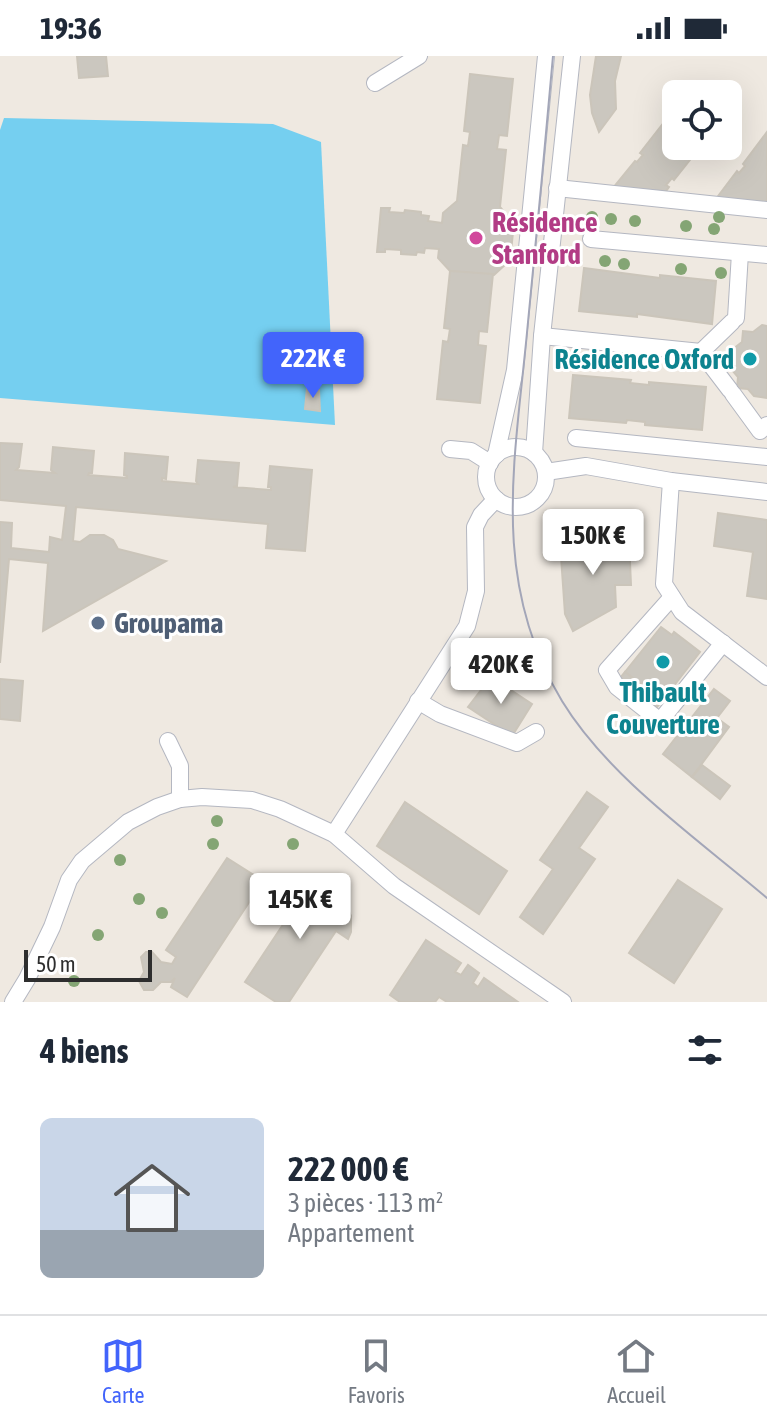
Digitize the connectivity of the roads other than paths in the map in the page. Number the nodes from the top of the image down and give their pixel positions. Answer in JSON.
{"nodes":[{"id":1,"x":419,"y":56,"type":"edge"},
{"id":2,"x":546,"y":56,"type":"edge"},
{"id":3,"x":572,"y":56,"type":"edge"},
{"id":4,"x":375,"y":83,"type":"dead end"},
{"id":5,"x":557,"y":188,"type":"junction"},
{"id":6,"x":767,"y":210,"type":"edge"},
{"id":7,"x":591,"y":239,"type":"dead end"},
{"id":8,"x":740,"y":253,"type":"junction"},
{"id":9,"x":767,"y":255,"type":"edge"},
{"id":10,"x":542,"y":336,"type":"junction"},
{"id":11,"x":701,"y":352,"type":"junction"},
{"id":12,"x":764,"y":428,"type":"edge"},
{"id":13,"x":576,"y":438,"type":"dead end"},
{"id":14,"x":450,"y":449,"type":"dead end"},
{"id":15,"x":534,"y":453,"type":"junction"},
{"id":16,"x":763,"y":457,"type":"edge"},
{"id":17,"x":493,"y":459,"type":"junction"},
{"id":18,"x":546,"y":472,"type":"junction"},
{"id":19,"x":671,"y":481,"type":"junction"},
{"id":20,"x":767,"y":492,"type":"edge"},
{"id":21,"x":496,"y":499,"type":"junction"},
{"id":22,"x":672,"y":597,"type":"junction"},
{"id":23,"x":723,"y":643,"type":"junction"},
{"id":24,"x":767,"y":677,"type":"edge"},
{"id":25,"x":418,"y":701,"type":"junction"},
{"id":26,"x":536,"y":732,"type":"dead end"},
{"id":27,"x":168,"y":741,"type":"dead end"},
{"id":28,"x":180,"y":799,"type":"junction"},
{"id":29,"x":334,"y":834,"type":"junction"},
{"id":30,"x":13,"y":1002,"type":"edge"},
{"id":31,"x":563,"y":1002,"type":"edge"}],
"edges":[{"from":1,"to":4,"type":"street"},
{"from":2,"to":17,"type":"street"},
{"from":3,"to":5,"type":"street"},
{"from":5,"to":6,"type":"street"},
{"from":5,"to":10,"type":"street"},
{"from":7,"to":8,"type":"street"},
{"from":8,"to":9,"type":"street"},
{"from":8,"to":11,"type":"street"},
{"from":10,"to":11,"type":"street"},
{"from":10,"to":15,"type":"street"},
{"from":11,"to":12,"type":"street"},
{"from":12,"to":16,"type":"street"},
{"from":13,"to":16,"type":"street"},
{"from":14,"to":17,"type":"street"},
{"from":15,"to":17,"type":"street"},
{"from":15,"to":18,"type":"street"},
{"from":17,"to":21,"type":"street"},
{"from":18,"to":19,"type":"street"},
{"from":18,"to":21,"type":"street"},
{"from":19,"to":20,"type":"street"},
{"from":19,"to":22,"type":"street"},
{"from":21,"to":25,"type":"street"},
{"from":22,"to":23,"type":"street"},
{"from":22,"to":23,"type":"street"},
{"from":23,"to":24,"type":"street"},
{"from":25,"to":26,"type":"street"},
{"from":25,"to":29,"type":"street"},
{"from":27,"to":28,"type":"street"},
{"from":28,"to":29,"type":"street"},
{"from":28,"to":30,"type":"street"},
{"from":29,"to":31,"type":"street"}]}
